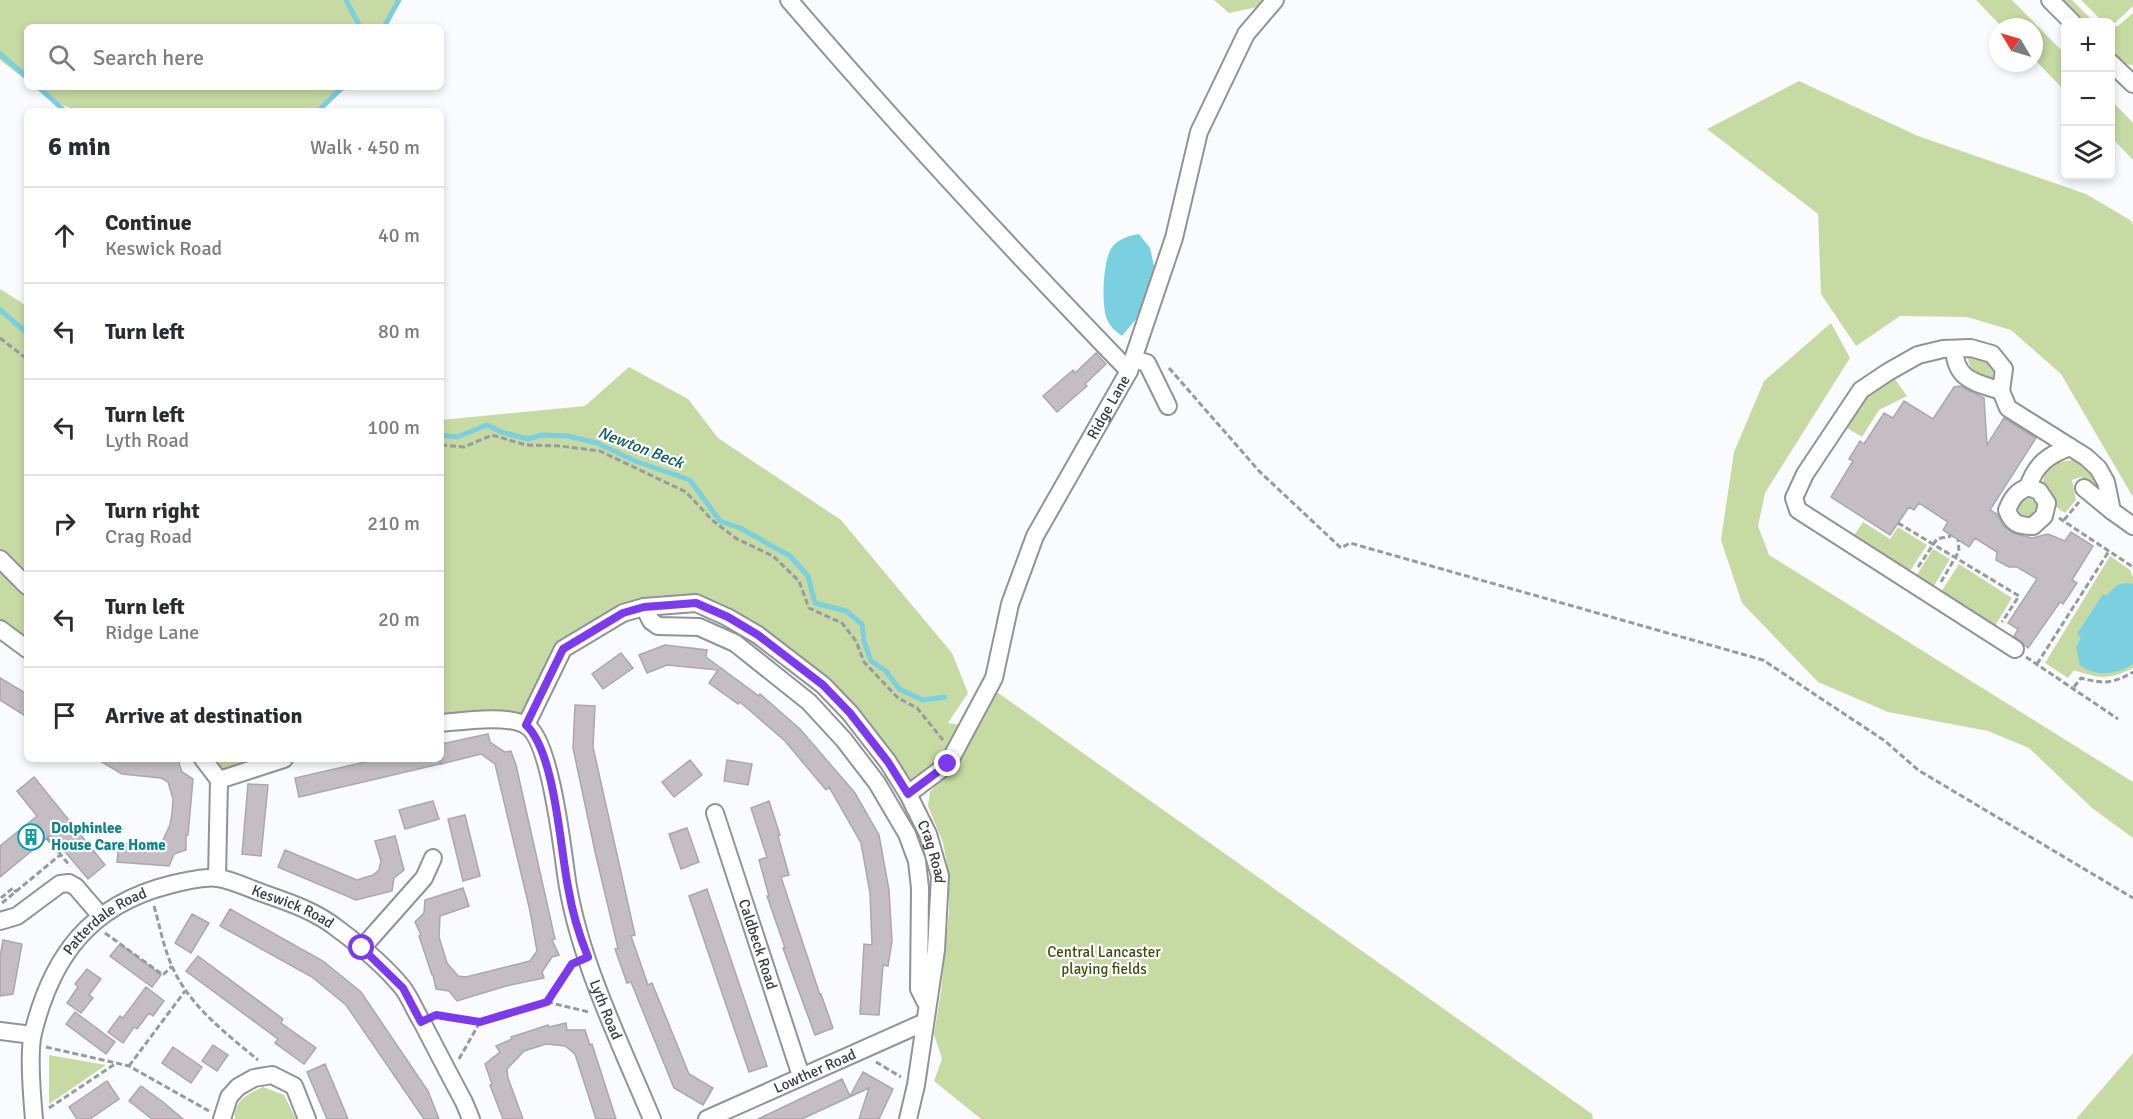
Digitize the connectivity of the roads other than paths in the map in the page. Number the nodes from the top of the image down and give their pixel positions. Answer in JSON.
{"nodes":[{"id":1,"x":789,"y":0,"type":"edge"},
{"id":2,"x":1275,"y":0,"type":"edge"},
{"id":3,"x":2050,"y":0,"type":"edge"},
{"id":4,"x":2068,"y":18,"type":"edge"},
{"id":5,"x":2115,"y":67,"type":"edge"},
{"id":6,"x":2133,"y":84,"type":"edge"},
{"id":7,"x":1954,"y":349,"type":"junction"},
{"id":8,"x":1131,"y":365,"type":"junction"},
{"id":9,"x":2001,"y":391,"type":"junction"},
{"id":10,"x":1168,"y":406,"type":"dead end"},
{"id":11,"x":2070,"y":447,"type":"junction"},
{"id":12,"x":2028,"y":487,"type":"junction"},
{"id":13,"x":2085,"y":490,"type":"road end"},
{"id":14,"x":2112,"y":510,"type":"junction"},
{"id":15,"x":2133,"y":526,"type":"edge"},
{"id":16,"x":0,"y":560,"type":"edge"},
{"id":17,"x":24,"y":583,"type":"edge"},
{"id":18,"x":644,"y":607,"type":"junction"},
{"id":19,"x":0,"y":629,"type":"edge"},
{"id":20,"x":24,"y":647,"type":"edge"},
{"id":21,"x":2015,"y":649,"type":"road end"},
{"id":22,"x":444,"y":723,"type":"edge"},
{"id":23,"x":526,"y":725,"type":"junction"},
{"id":24,"x":205,"y":762,"type":"edge"},
{"id":25,"x":275,"y":762,"type":"edge"},
{"id":26,"x":219,"y":780,"type":"junction"},
{"id":27,"x":908,"y":794,"type":"junction"},
{"id":28,"x":715,"y":813,"type":"dead end"},
{"id":29,"x":434,"y":858,"type":"dead end"},
{"id":30,"x":217,"y":878,"type":"junction"},
{"id":31,"x":98,"y":918,"type":"junction"},
{"id":32,"x":0,"y":921,"type":"edge"},
{"id":33,"x":362,"y":948,"type":"junction"},
{"id":34,"x":927,"y":1005,"type":"junction"},
{"id":35,"x":925,"y":1022,"type":"junction"},
{"id":36,"x":0,"y":1031,"type":"edge"},
{"id":37,"x":32,"y":1039,"type":"junction"},
{"id":38,"x":801,"y":1076,"type":"junction"},
{"id":39,"x":222,"y":1117,"type":"edge"},
{"id":40,"x":34,"y":1118,"type":"edge"},
{"id":41,"x":306,"y":1119,"type":"edge"},
{"id":42,"x":471,"y":1119,"type":"edge"},
{"id":43,"x":652,"y":1119,"type":"edge"},
{"id":44,"x":706,"y":1119,"type":"edge"},
{"id":45,"x":908,"y":1119,"type":"edge"}],
"edges":[{"from":1,"to":8,"type":"street"},
{"from":2,"to":8,"type":"street","name":"Ridge Lane"},
{"from":3,"to":4,"type":"street"},
{"from":5,"to":6,"type":"street"},
{"from":7,"to":9,"type":"street"},
{"from":7,"to":9,"type":"street"},
{"from":7,"to":21,"type":"street"},
{"from":8,"to":10,"type":"street"},
{"from":8,"to":27,"type":"street","name":"Ridge Lane"},
{"from":9,"to":11,"type":"street"},
{"from":11,"to":12,"type":"street"},
{"from":11,"to":14,"type":"street"},
{"from":12,"to":12,"type":"street"},
{"from":13,"to":14,"type":"street"},
{"from":14,"to":15,"type":"street"},
{"from":16,"to":17,"type":"street"},
{"from":18,"to":23,"type":"street","name":"Crag Road"},
{"from":18,"to":27,"type":"street","name":"Crag Road"},
{"from":18,"to":34,"type":"street","name":"Crag Road"},
{"from":19,"to":20,"type":"street"},
{"from":22,"to":23,"type":"street"},
{"from":23,"to":43,"type":"street","name":"Lyth Road"},
{"from":24,"to":26,"type":"street"},
{"from":25,"to":26,"type":"street"},
{"from":26,"to":30,"type":"street"},
{"from":27,"to":34,"type":"street","name":"Crag Road"},
{"from":28,"to":38,"type":"street","name":"Caldbeck Road"},
{"from":29,"to":33,"type":"street"},
{"from":30,"to":31,"type":"street","name":"Patterdale Road"},
{"from":30,"to":33,"type":"street","name":"Keswick Road"},
{"from":31,"to":32,"type":"street"},
{"from":31,"to":37,"type":"street","name":"Patterdale Road"},
{"from":33,"to":42,"type":"street","name":"Keswick Road"},
{"from":34,"to":35,"type":"street","name":"Crag Road"},
{"from":35,"to":38,"type":"street","name":"Lowther Road"},
{"from":35,"to":45,"type":"street","name":"Crag Road"},
{"from":36,"to":37,"type":"street"},
{"from":37,"to":40,"type":"street","name":"Patterdale Road"},
{"from":38,"to":44,"type":"street","name":"Lowther Road"},
{"from":39,"to":41,"type":"street"}]}
